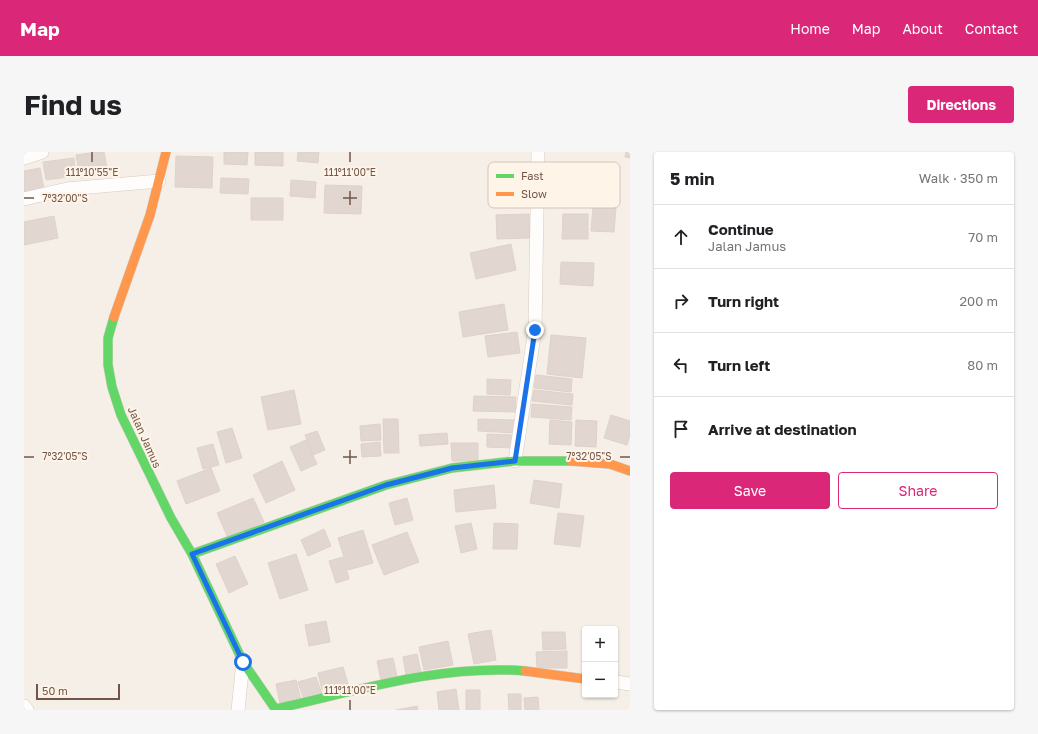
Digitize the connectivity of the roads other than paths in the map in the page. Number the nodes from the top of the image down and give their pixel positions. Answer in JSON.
{"nodes":[{"id":1,"x":42,"y":152,"type":"edge"},
{"id":2,"x":166,"y":152,"type":"edge"},
{"id":3,"x":538,"y":152,"type":"edge"},
{"id":4,"x":24,"y":158,"type":"edge"},
{"id":5,"x":538,"y":162,"type":"edge"},
{"id":6,"x":159,"y":181,"type":"junction"},
{"id":7,"x":24,"y":199,"type":"edge"},
{"id":8,"x":537,"y":208,"type":"edge"},
{"id":9,"x":515,"y":461,"type":"junction"},
{"id":10,"x":630,"y":471,"type":"edge"},
{"id":11,"x":192,"y":554,"type":"junction"},
{"id":12,"x":243,"y":662,"type":"junction"},
{"id":13,"x":582,"y":678,"type":"edge"},
{"id":14,"x":618,"y":682,"type":"edge"},
{"id":15,"x":630,"y":684,"type":"edge"},
{"id":16,"x":24,"y":706,"type":"edge"},
{"id":17,"x":27,"y":710,"type":"edge"},
{"id":18,"x":238,"y":710,"type":"edge"},
{"id":19,"x":275,"y":710,"type":"edge"}],
"edges":[{"from":1,"to":4,"type":"street"},
{"from":2,"to":6,"type":"street","name":"Jalan Jamus"},
{"from":3,"to":5,"type":"street"},
{"from":6,"to":7,"type":"street"},
{"from":6,"to":11,"type":"street","name":"Jalan Jamus"},
{"from":8,"to":9,"type":"street"},
{"from":9,"to":10,"type":"street"},
{"from":9,"to":11,"type":"street"},
{"from":11,"to":12,"type":"street","name":"Jalan Jamus"},
{"from":12,"to":18,"type":"street"},
{"from":12,"to":19,"type":"street","name":"Jalan Jamus"},
{"from":13,"to":19,"type":"street"},
{"from":14,"to":15,"type":"street"},
{"from":16,"to":17,"type":"street"}]}
